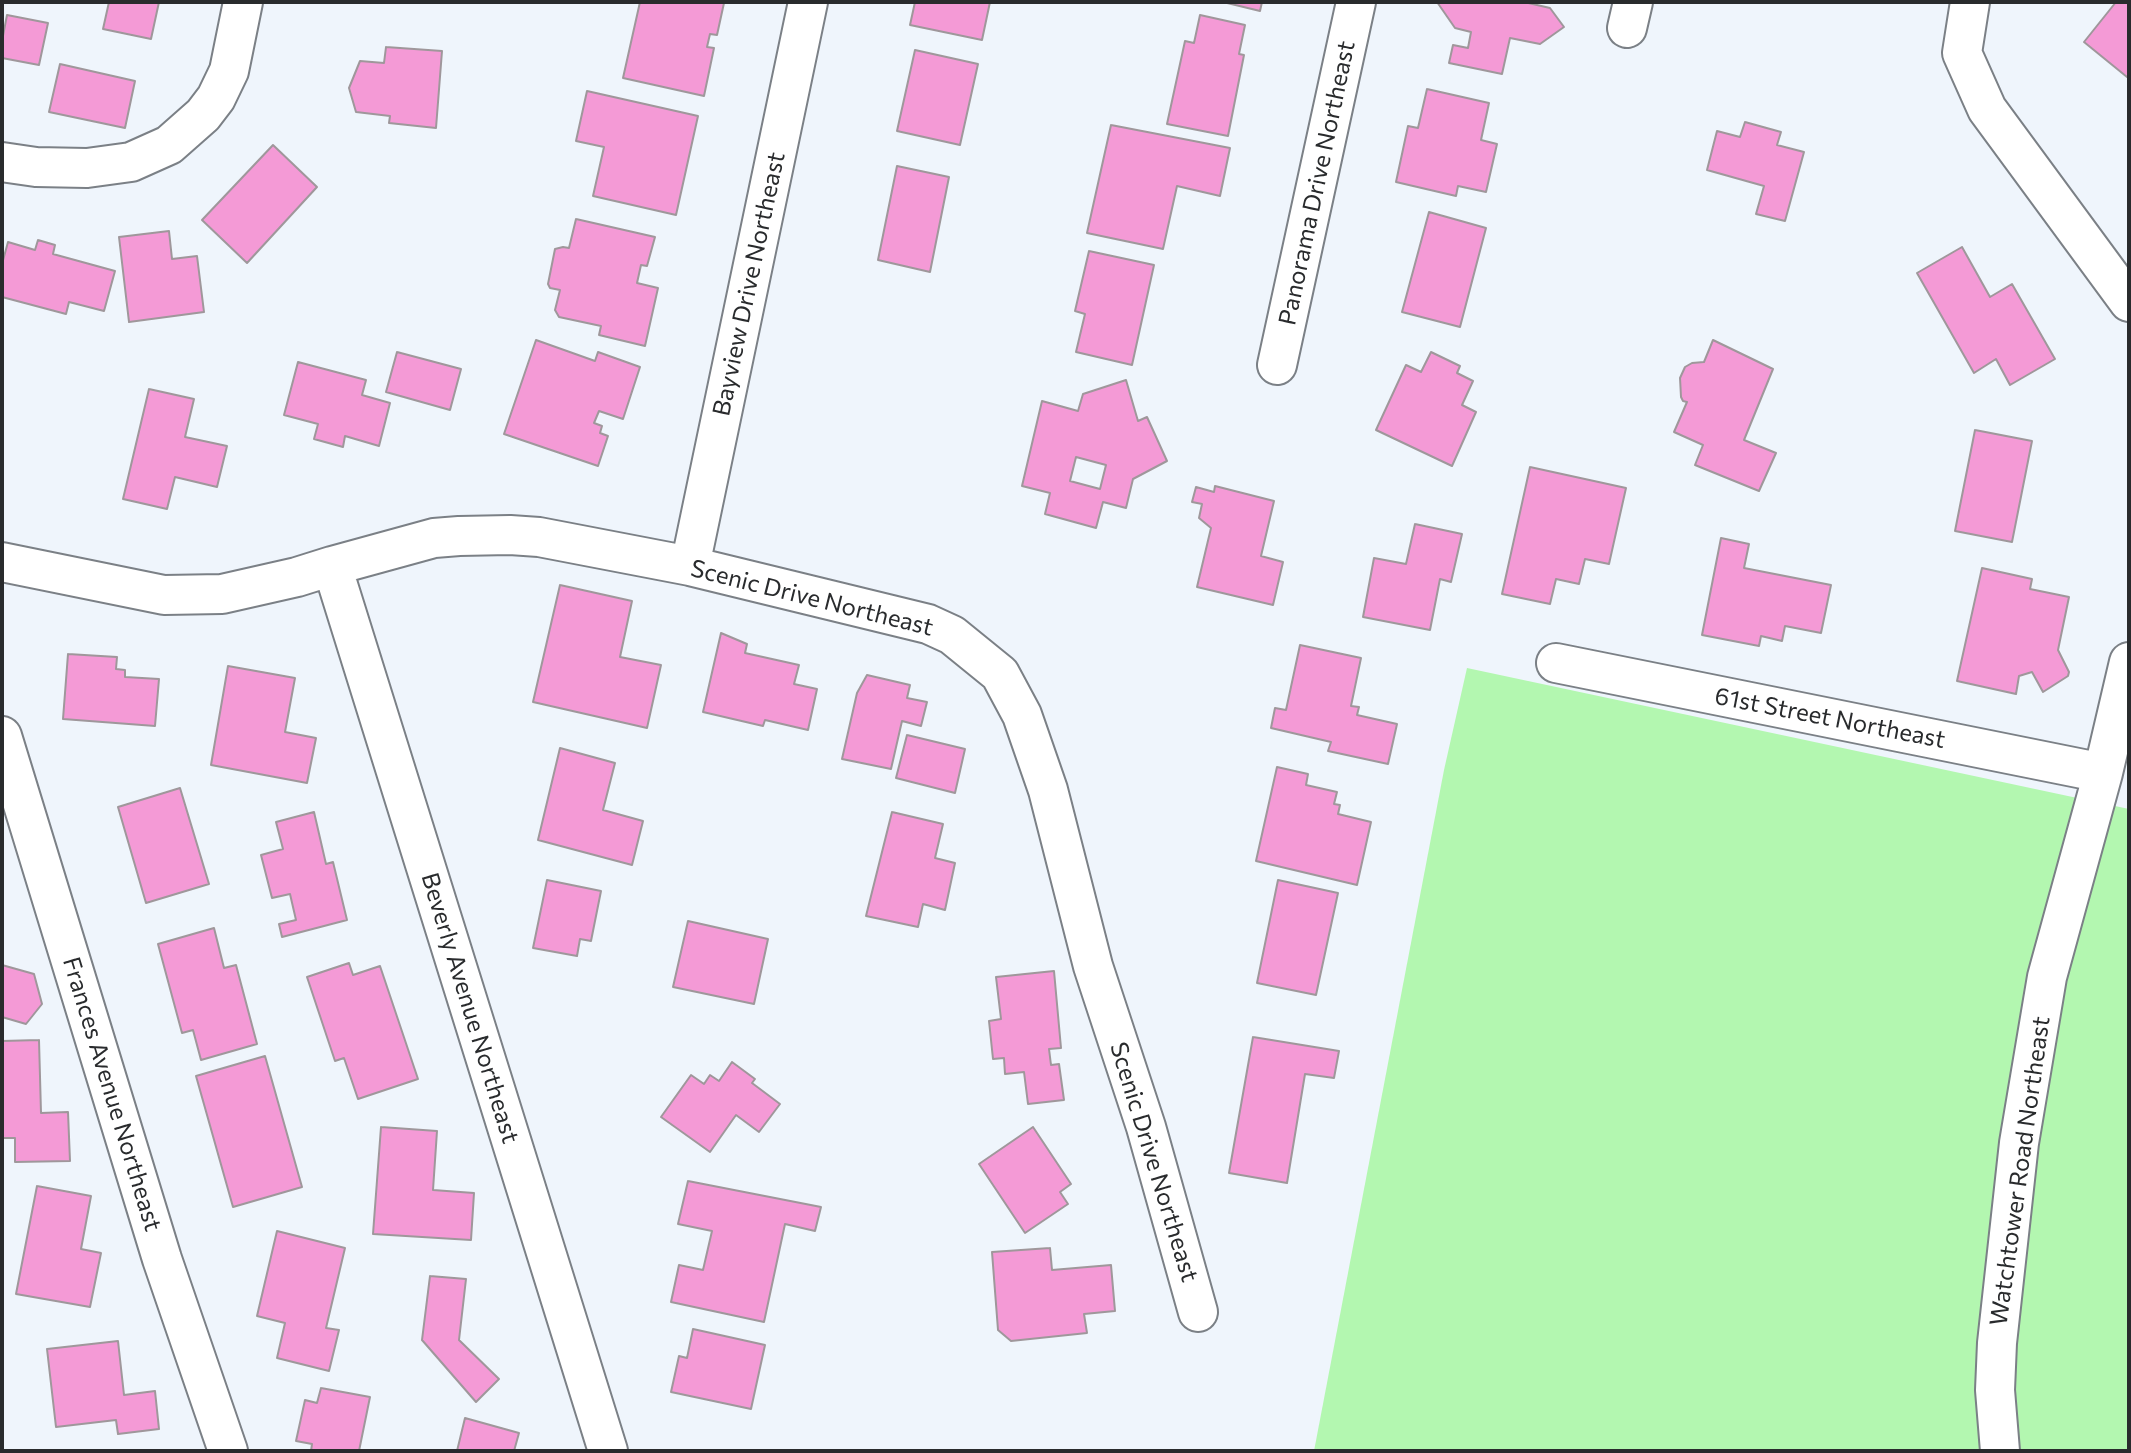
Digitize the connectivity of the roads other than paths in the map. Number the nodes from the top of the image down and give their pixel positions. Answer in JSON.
{"nodes":[{"id":1,"x":243,"y":2,"type":"edge"},
{"id":2,"x":808,"y":2,"type":"edge"},
{"id":3,"x":1356,"y":2,"type":"edge"},
{"id":4,"x":1970,"y":2,"type":"edge"},
{"id":5,"x":2,"y":162,"type":"edge"},
{"id":6,"x":2129,"y":302,"type":"edge"},
{"id":7,"x":1277,"y":365,"type":"dead end"},
{"id":8,"x":2,"y":562,"type":"edge"},
{"id":9,"x":332,"y":566,"type":"junction"},
{"id":10,"x":690,"y":566,"type":"junction"},
{"id":11,"x":2129,"y":662,"type":"edge"},
{"id":12,"x":1556,"y":663,"type":"dead end"},
{"id":13,"x":2,"y":736,"type":"edge"},
{"id":14,"x":2103,"y":773,"type":"junction"},
{"id":15,"x":1198,"y":1312,"type":"dead end"},
{"id":16,"x":228,"y":1451,"type":"edge"},
{"id":17,"x":608,"y":1451,"type":"edge"},
{"id":18,"x":2000,"y":1451,"type":"edge"}],
"edges":[{"from":1,"to":5,"type":"street"},
{"from":2,"to":10,"type":"street","name":"Bayview Drive Northeast"},
{"from":3,"to":7,"type":"street","name":"Panorama Drive Northeast"},
{"from":4,"to":6,"type":"street"},
{"from":8,"to":9,"type":"street","name":"Scenic Drive Northeast"},
{"from":9,"to":10,"type":"street","name":"Scenic Drive Northeast"},
{"from":9,"to":17,"type":"street","name":"Beverly Avenue Northeast"},
{"from":10,"to":15,"type":"street","name":"Scenic Drive Northeast"},
{"from":11,"to":14,"type":"street","name":"Watchtower Road Northeast"},
{"from":12,"to":14,"type":"street","name":"61st Street Northeast"},
{"from":13,"to":16,"type":"street","name":"Frances Avenue Northeast"},
{"from":14,"to":18,"type":"street","name":"Watchtower Road Northeast"}]}
